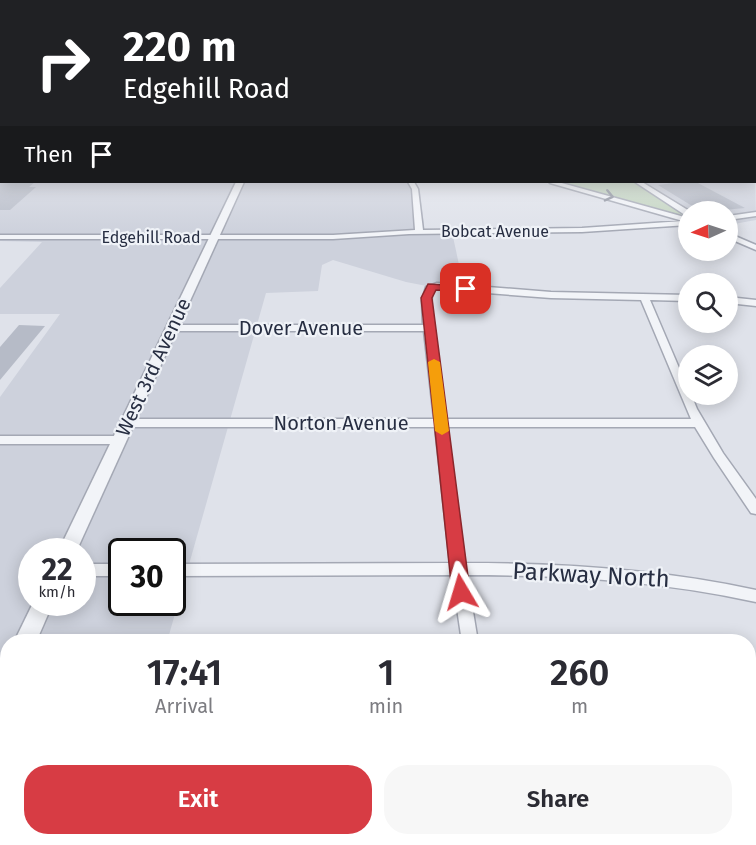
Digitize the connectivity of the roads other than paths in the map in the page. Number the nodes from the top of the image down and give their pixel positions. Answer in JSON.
{"nodes":[{"id":1,"x":240,"y":183,"type":"edge"},
{"id":2,"x":412,"y":183,"type":"edge"},
{"id":3,"x":555,"y":183,"type":"edge"},
{"id":4,"x":640,"y":183,"type":"edge"},
{"id":5,"x":678,"y":207,"type":"edge"},
{"id":6,"x":756,"y":214,"type":"edge"},
{"id":7,"x":738,"y":217,"type":"edge"},
{"id":8,"x":678,"y":218,"type":"edge"},
{"id":9,"x":678,"y":222,"type":"edge"},
{"id":10,"x":419,"y":232,"type":"junction"},
{"id":11,"x":0,"y":237,"type":"edge"},
{"id":12,"x":213,"y":237,"type":"junction"},
{"id":13,"x":302,"y":238,"type":"joint"},
{"id":14,"x":738,"y":240,"type":"edge"},
{"id":15,"x":756,"y":246,"type":"edge"},
{"id":16,"x":645,"y":297,"type":"junction"},
{"id":17,"x":678,"y":298,"type":"edge"},
{"id":18,"x":738,"y":301,"type":"edge"},
{"id":19,"x":756,"y":303,"type":"edge"},
{"id":20,"x":171,"y":328,"type":"junction"},
{"id":21,"x":430,"y":328,"type":"junction"},
{"id":22,"x":127,"y":423,"type":"junction"},
{"id":23,"x":441,"y":423,"type":"junction"},
{"id":24,"x":698,"y":423,"type":"junction"},
{"id":25,"x":0,"y":440,"type":"edge"},
{"id":26,"x":119,"y":440,"type":"junction"},
{"id":27,"x":756,"y":509,"type":"edge"},
{"id":28,"x":74,"y":538,"type":"edge"},
{"id":29,"x":458,"y":569,"type":"junction"},
{"id":30,"x":186,"y":570,"type":"edge"},
{"id":31,"x":756,"y":596,"type":"edge"},
{"id":32,"x":37,"y":616,"type":"edge"},
{"id":33,"x":29,"y":634,"type":"edge"},
{"id":34,"x":469,"y":634,"type":"edge"}],
"edges":[{"from":1,"to":12,"type":"street","name":"West 3rd Avenue"},
{"from":2,"to":10,"type":"street"},
{"from":3,"to":8,"type":"street","one_way":true},
{"from":4,"to":5,"type":"street"},
{"from":6,"to":7,"type":"street"},
{"from":9,"to":10,"type":"street","name":"Bobcat Avenue"},
{"from":10,"to":13,"type":"street","name":"Bobcat Avenue"},
{"from":11,"to":12,"type":"street","name":"Edgehill Road"},
{"from":12,"to":13,"type":"street","name":"Edgehill Road"},
{"from":12,"to":20,"type":"street","name":"West 3rd Avenue"},
{"from":14,"to":15,"type":"street"},
{"from":16,"to":17,"type":"street"},
{"from":16,"to":21,"type":"street"},
{"from":16,"to":24,"type":"street"},
{"from":18,"to":19,"type":"street"},
{"from":20,"to":21,"type":"street","name":"Dover Avenue"},
{"from":20,"to":22,"type":"street","name":"West 3rd Avenue"},
{"from":21,"to":23,"type":"street"},
{"from":22,"to":23,"type":"street","name":"Norton Avenue"},
{"from":22,"to":26,"type":"street","name":"West 3rd Avenue"},
{"from":23,"to":24,"type":"street","name":"Norton Avenue"},
{"from":23,"to":29,"type":"street"},
{"from":24,"to":27,"type":"street"},
{"from":25,"to":26,"type":"street"},
{"from":26,"to":28,"type":"street","name":"West 3rd Avenue"},
{"from":29,"to":30,"type":"street","name":"Parkway North"},
{"from":29,"to":31,"type":"street","name":"Parkway North"},
{"from":29,"to":34,"type":"street"},
{"from":32,"to":33,"type":"street"}]}
